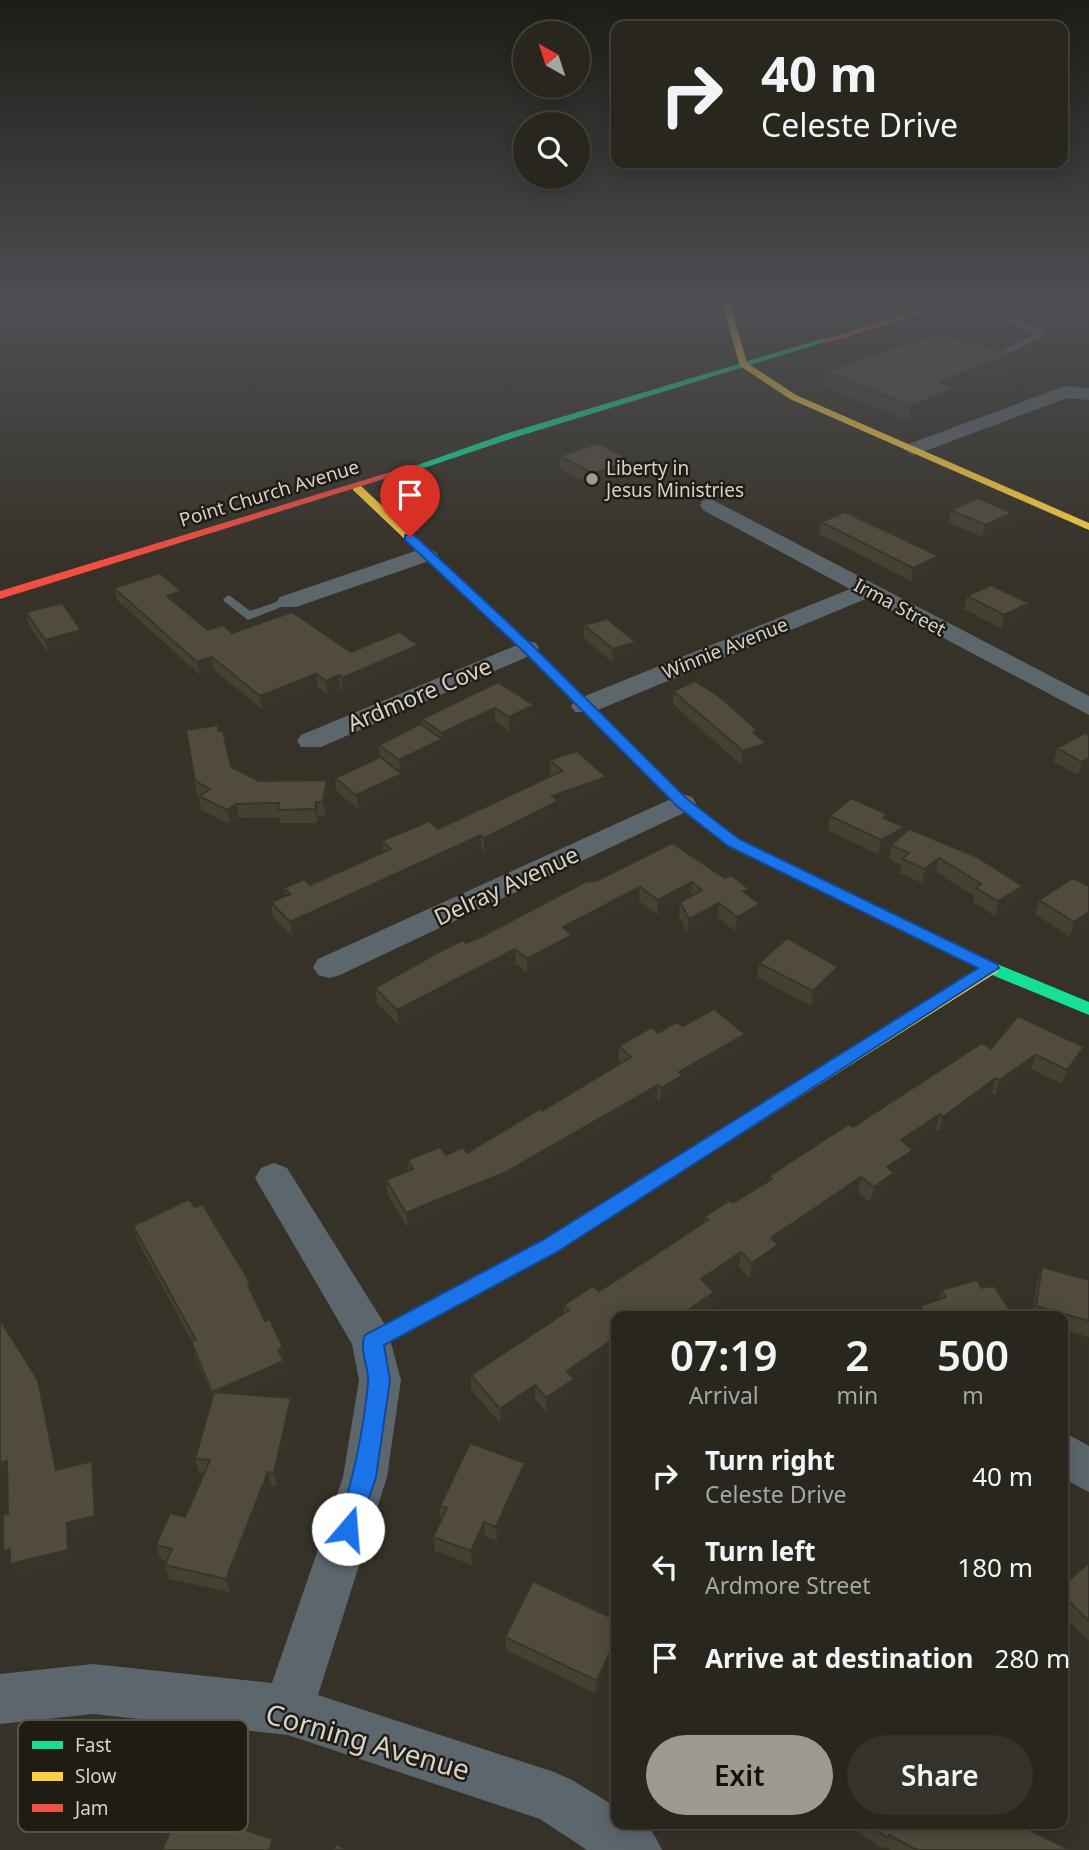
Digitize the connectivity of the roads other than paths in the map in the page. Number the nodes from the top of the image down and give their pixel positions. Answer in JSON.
{"nodes":[{"id":1,"x":661,"y":389,"type":"edge"},
{"id":2,"x":781,"y":389,"type":"edge"},
{"id":3,"x":1089,"y":394,"type":"edge"},
{"id":4,"x":913,"y":449,"type":"junction"},
{"id":5,"x":357,"y":488,"type":"junction"},
{"id":6,"x":711,"y":505,"type":"dead end"},
{"id":7,"x":1089,"y":527,"type":"edge"},
{"id":8,"x":427,"y":554,"type":"junction"},
{"id":9,"x":867,"y":590,"type":"junction"},
{"id":10,"x":0,"y":595,"type":"edge"},
{"id":11,"x":229,"y":599,"type":"dead end"},
{"id":12,"x":288,"y":602,"type":"joint"},
{"id":13,"x":527,"y":648,"type":"junction"},
{"id":14,"x":584,"y":706,"type":"junction"},
{"id":15,"x":1089,"y":707,"type":"edge"},
{"id":16,"x":311,"y":741,"type":"dead end"},
{"id":17,"x":682,"y":803,"type":"junction"},
{"id":18,"x":329,"y":967,"type":"dead end"},
{"id":19,"x":991,"y":968,"type":"junction"},
{"id":20,"x":1089,"y":1009,"type":"edge"},
{"id":21,"x":274,"y":1178,"type":"dead end"},
{"id":22,"x":372,"y":1341,"type":"junction"},
{"id":23,"x":1068,"y":1456,"type":"edge"},
{"id":24,"x":1089,"y":1472,"type":"edge"},
{"id":25,"x":0,"y":1699,"type":"edge"},
{"id":26,"x":288,"y":1710,"type":"junction"},
{"id":27,"x":635,"y":1850,"type":"edge"}],
"edges":[{"from":1,"to":5,"type":"street","name":"Point Church Avenue"},
{"from":2,"to":4,"type":"street"},
{"from":3,"to":4,"type":"street"},
{"from":4,"to":7,"type":"street"},
{"from":5,"to":8,"type":"street"},
{"from":5,"to":10,"type":"street","name":"Point Church Avenue"},
{"from":6,"to":9,"type":"street","name":"Irma Street"},
{"from":8,"to":12,"type":"street"},
{"from":8,"to":13,"type":"street"},
{"from":9,"to":14,"type":"street","name":"Winnie Avenue"},
{"from":9,"to":15,"type":"street","name":"Irma Street"},
{"from":11,"to":12,"type":"lane"},
{"from":13,"to":14,"type":"street"},
{"from":13,"to":16,"type":"street","name":"Ardmore Cove"},
{"from":14,"to":17,"type":"street"},
{"from":17,"to":18,"type":"street","name":"Delray Avenue"},
{"from":17,"to":19,"type":"street"},
{"from":19,"to":20,"type":"street"},
{"from":19,"to":22,"type":"street"},
{"from":21,"to":22,"type":"street"},
{"from":22,"to":26,"type":"street"},
{"from":23,"to":24,"type":"street"},
{"from":25,"to":26,"type":"street","name":"Corning Avenue"},
{"from":26,"to":27,"type":"street","name":"Corning Avenue"}]}
